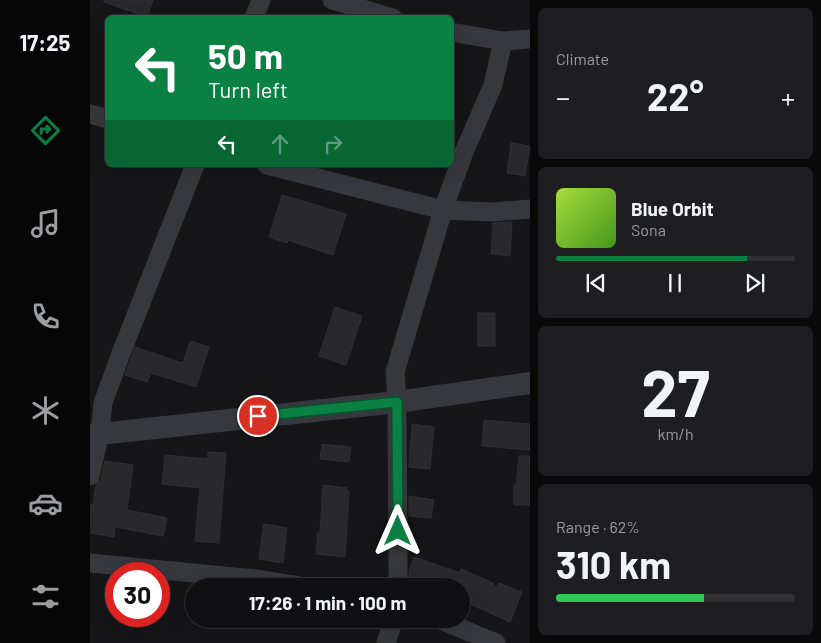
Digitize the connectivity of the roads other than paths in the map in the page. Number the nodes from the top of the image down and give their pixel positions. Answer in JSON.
{"nodes":[{"id":1,"x":261,"y":0,"type":"edge"},
{"id":2,"x":332,"y":0,"type":"edge"},
{"id":3,"x":255,"y":15,"type":"edge"},
{"id":4,"x":382,"y":15,"type":"edge"},
{"id":5,"x":454,"y":33,"type":"edge"},
{"id":6,"x":530,"y":39,"type":"edge"},
{"id":7,"x":503,"y":41,"type":"junction"},
{"id":8,"x":90,"y":114,"type":"edge"},
{"id":9,"x":105,"y":119,"type":"edge"},
{"id":10,"x":194,"y":167,"type":"edge"},
{"id":11,"x":275,"y":167,"type":"edge"},
{"id":12,"x":444,"y":210,"type":"junction"},
{"id":13,"x":530,"y":210,"type":"edge"},
{"id":14,"x":530,"y":383,"type":"edge"},
{"id":15,"x":397,"y":402,"type":"junction"},
{"id":16,"x":95,"y":434,"type":"edge"},
{"id":17,"x":90,"y":476,"type":"edge"},
{"id":18,"x":90,"y":563,"type":"edge"},
{"id":19,"x":246,"y":578,"type":"edge"},
{"id":20,"x":398,"y":578,"type":"edge"},
{"id":21,"x":391,"y":628,"type":"edge"},
{"id":22,"x":460,"y":628,"type":"edge"},
{"id":23,"x":386,"y":643,"type":"edge"},
{"id":24,"x":496,"y":643,"type":"edge"}],
"edges":[{"from":1,"to":3,"type":"street"},
{"from":2,"to":4,"type":"street"},
{"from":5,"to":7,"type":"street"},
{"from":6,"to":7,"type":"street"},
{"from":7,"to":12,"type":"street"},
{"from":8,"to":9,"type":"street"},
{"from":10,"to":16,"type":"street"},
{"from":11,"to":12,"type":"street"},
{"from":12,"to":13,"type":"street"},
{"from":12,"to":15,"type":"street"},
{"from":14,"to":15,"type":"street"},
{"from":15,"to":16,"type":"street"},
{"from":15,"to":20,"type":"street"},
{"from":16,"to":17,"type":"street"},
{"from":18,"to":19,"type":"street"},
{"from":21,"to":23,"type":"street"},
{"from":22,"to":24,"type":"street"}]}
